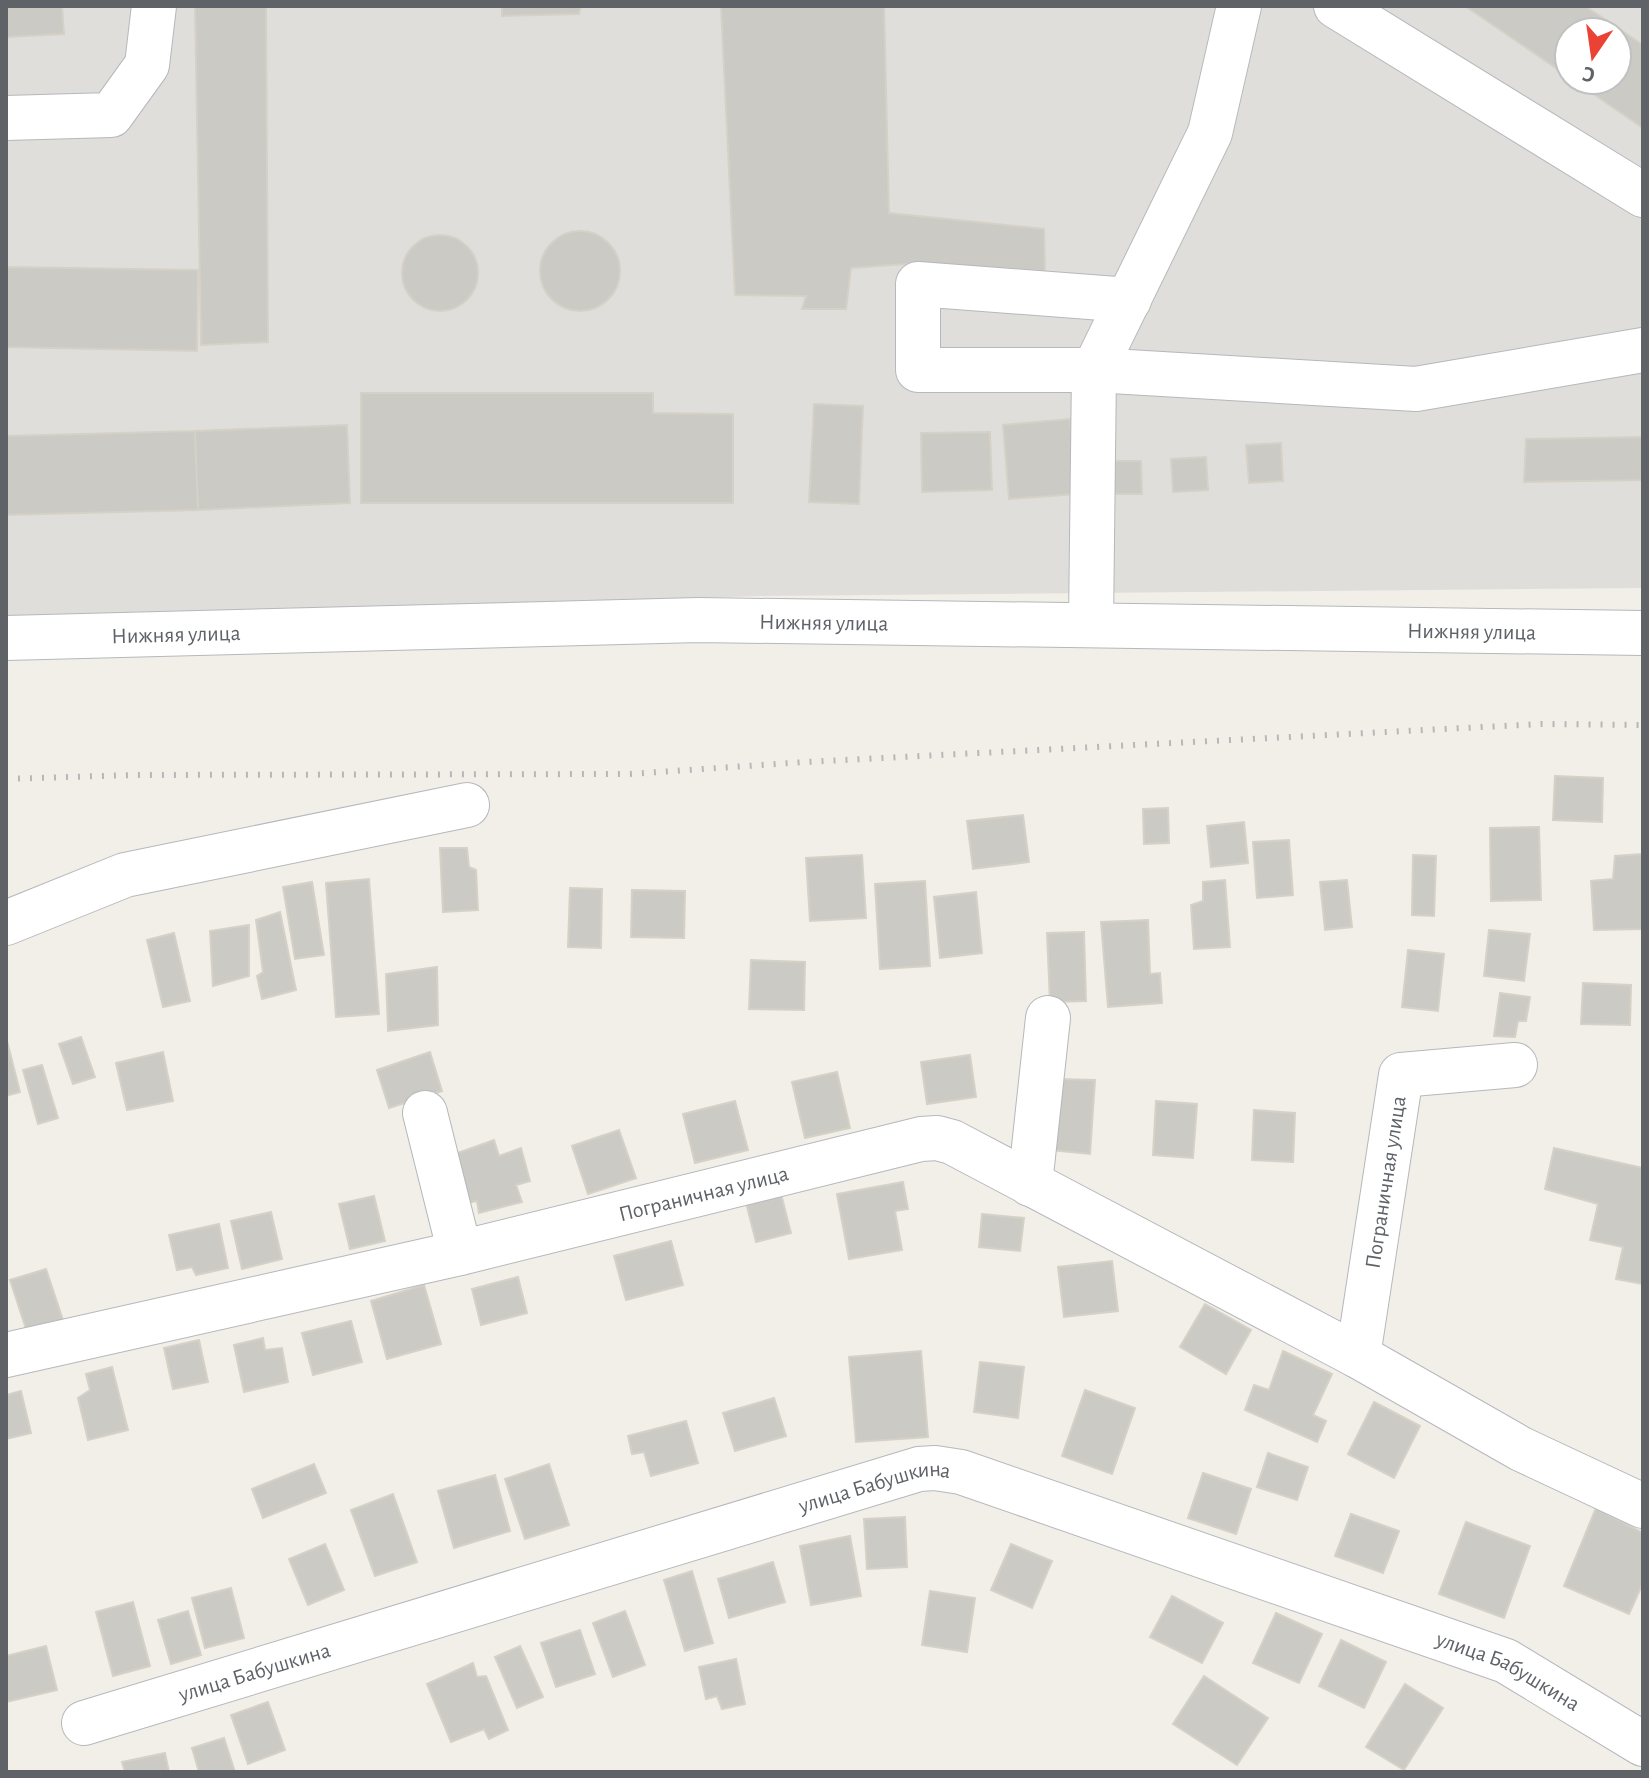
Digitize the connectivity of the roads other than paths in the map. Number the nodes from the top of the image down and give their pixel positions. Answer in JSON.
{"nodes":[{"id":1,"x":154,"y":6,"type":"edge"},
{"id":2,"x":1239,"y":6,"type":"edge"},
{"id":3,"x":1336,"y":6,"type":"edge"},
{"id":4,"x":6,"y":118,"type":"edge"},
{"id":5,"x":1643,"y":195,"type":"edge"},
{"id":6,"x":1129,"y":300,"type":"junction"},
{"id":7,"x":1643,"y":350,"type":"edge"},
{"id":8,"x":1094,"y":370,"type":"junction"},
{"id":9,"x":1091,"y":625,"type":"junction"},
{"id":10,"x":1643,"y":633,"type":"edge"},
{"id":11,"x":6,"y":638,"type":"edge"},
{"id":12,"x":467,"y":805,"type":"dead end"},
{"id":13,"x":6,"y":923,"type":"edge"},
{"id":14,"x":1048,"y":1018,"type":"dead end"},
{"id":15,"x":1515,"y":1065,"type":"dead end"},
{"id":16,"x":425,"y":1113,"type":"dead end"},
{"id":17,"x":1030,"y":1184,"type":"junction"},
{"id":18,"x":460,"y":1253,"type":"junction"},
{"id":19,"x":6,"y":1355,"type":"edge"},
{"id":20,"x":1358,"y":1356,"type":"junction"},
{"id":21,"x":1643,"y":1506,"type":"edge"},
{"id":22,"x":84,"y":1723,"type":"dead end"},
{"id":23,"x":1643,"y":1744,"type":"edge"}],
"edges":[{"from":1,"to":4,"type":"street"},
{"from":2,"to":6,"type":"street"},
{"from":3,"to":5,"type":"street"},
{"from":6,"to":8,"type":"street"},
{"from":6,"to":8,"type":"street"},
{"from":7,"to":8,"type":"street"},
{"from":8,"to":9,"type":"street"},
{"from":9,"to":10,"type":"street","name":"Нижняя улица"},
{"from":9,"to":11,"type":"street","name":"Нижняя улица"},
{"from":12,"to":13,"type":"street"},
{"from":14,"to":17,"type":"street"},
{"from":15,"to":20,"type":"street","name":"Пограничная улица"},
{"from":16,"to":18,"type":"street"},
{"from":17,"to":18,"type":"street","name":"Пограничная улица"},
{"from":17,"to":20,"type":"street","name":"Пограничная улица"},
{"from":18,"to":19,"type":"street","name":"Пограничная улица"},
{"from":20,"to":21,"type":"street","name":"Пограничная улица"},
{"from":22,"to":23,"type":"street","name":"улица Бабушкина"}]}
